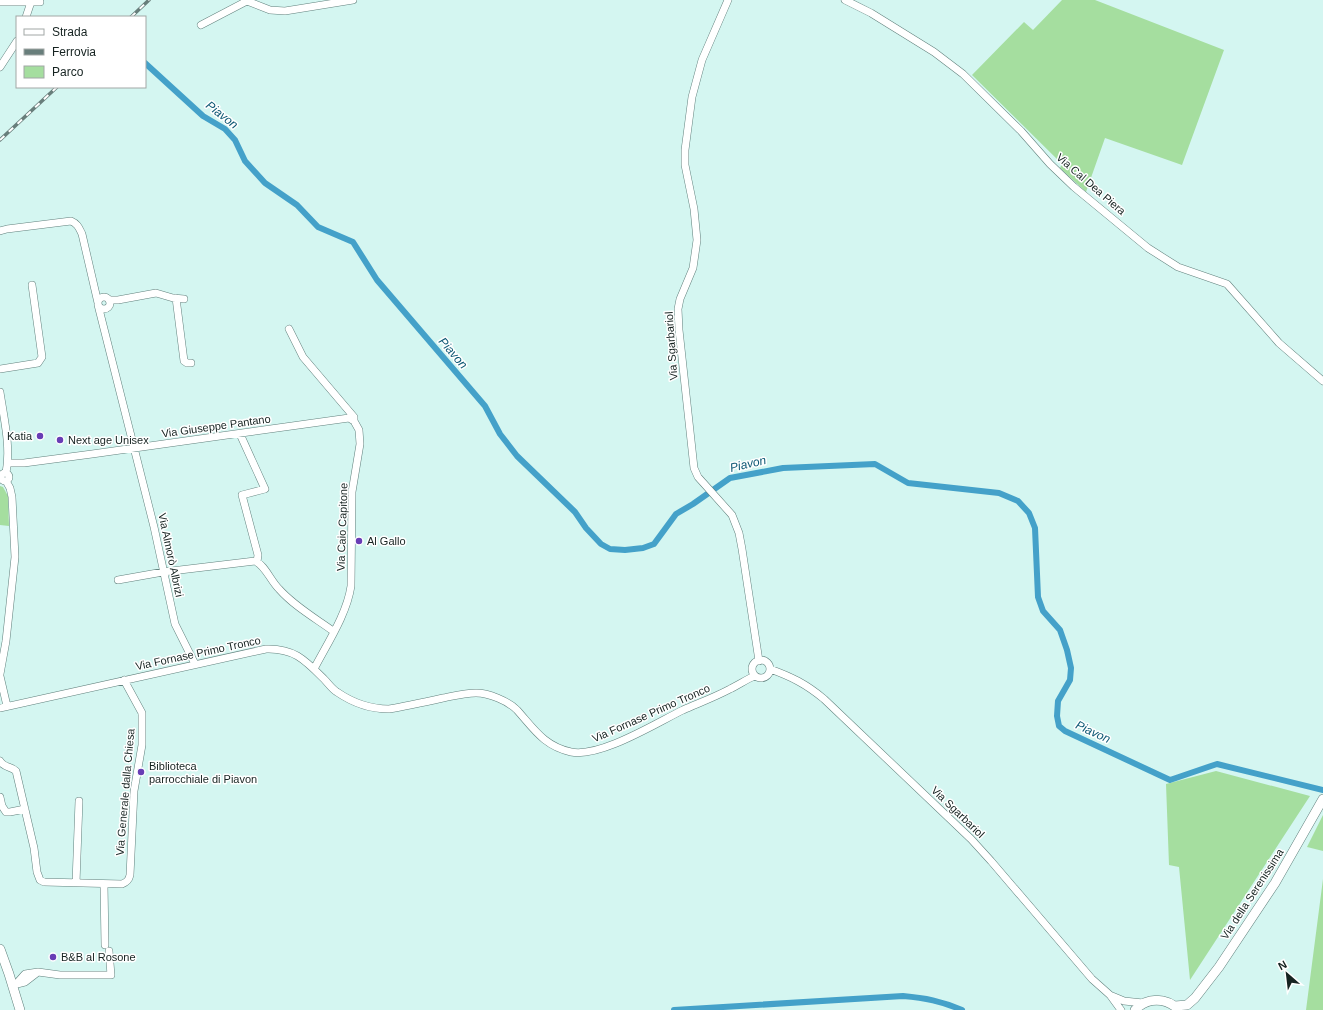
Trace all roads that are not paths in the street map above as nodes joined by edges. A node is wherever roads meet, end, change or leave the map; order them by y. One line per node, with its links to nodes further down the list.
1 (353, 0): 8 (street)
2 (728, 0): 31 (street, Via Sgarbariol)
3 (845, 0): 19 (street, Via Cal Dea Piera)
4 (0, 2): 5 (street)
5 (30, 2): 6 (street); 7 (street)
6 (40, 2)
7 (26, 16)
8 (201, 25)
9 (16, 43): 10 (street)
10 (0, 67)
11 (0, 231): 15 (street)
12 (32, 286): 18 (street)
13 (176, 298): 14 (street); 15 (street); 17 (street)
14 (184, 299)
15 (104, 303): 23 (street, Via Almorò Albrizi)
16 (289, 329): 21 (street, Via Caio Capitone)
17 (191, 363)
18 (0, 369)
19 (1323, 381)
20 (0, 392): 24 (street)
21 (354, 421): 22 (street, Via Giuseppe Pantano); 29 (street, Via Caio Capitone)
22 (240, 434): 23 (street, Via Giuseppe Pantano); 26 (street)
23 (134, 448): 24 (street, Via Giuseppe Pantano); 27 (street, Via Almorò Albrizi)
24 (8, 463): 25 (street)
25 (3, 478): 30 (street)
26 (257, 562): 27 (street); 29 (street)
27 (163, 572): 28 (street); 32 (street, Via Almorò Albrizi)
28 (118, 580)
29 (334, 631): 33 (street, Via Caio Capitone)
30 (3, 641): 35 (street)
31 (759, 660): 34 (street, Via Sgarbariol); 36 (street, Via Sgarbariol)
32 (195, 664): 33 (street, Via Fornase Primo Tronco); 37 (street, Via Fornase Primo Tronco)
33 (314, 669): 36 (street, Via Fornase Primo Tronco)
34 (770, 669): 36 (street); 48 (street, Via Sgarbariol)
35 (0, 675): 38 (street)
36 (754, 676)
37 (124, 680): 38 (street, Via Fornase Primo Tronco); 45 (street, Via Generale dalla Chiesa)
38 (3, 707)
39 (1, 764): 43 (street, Via Generale dalla Chiesa)
40 (0, 797): 43 (street)
41 (79, 801): 44 (street)
42 (1322, 801): 49 (main road, Via della Serenissima)
43 (25, 809): 44 (street, Via Generale dalla Chiesa)
44 (76, 883): 45 (street, Via Generale dalla Chiesa)
45 (104, 884): 47 (street)
46 (0, 949): 47 (main road)
47 (15, 984): 52 (main road)
48 (1110, 995): 50 (street, Via Sgarbariol); 53 (street, Via Sgarbariol)
49 (1195, 998): 51 (main road, Via della Serenissima); 55 (main road, Via della Serenissima)
50 (1143, 1003): 51 (main road); 54 (main road)
51 (1177, 1008)
52 (20, 1010)
53 (1121, 1010)
54 (1135, 1010)
55 (1191, 1010)

